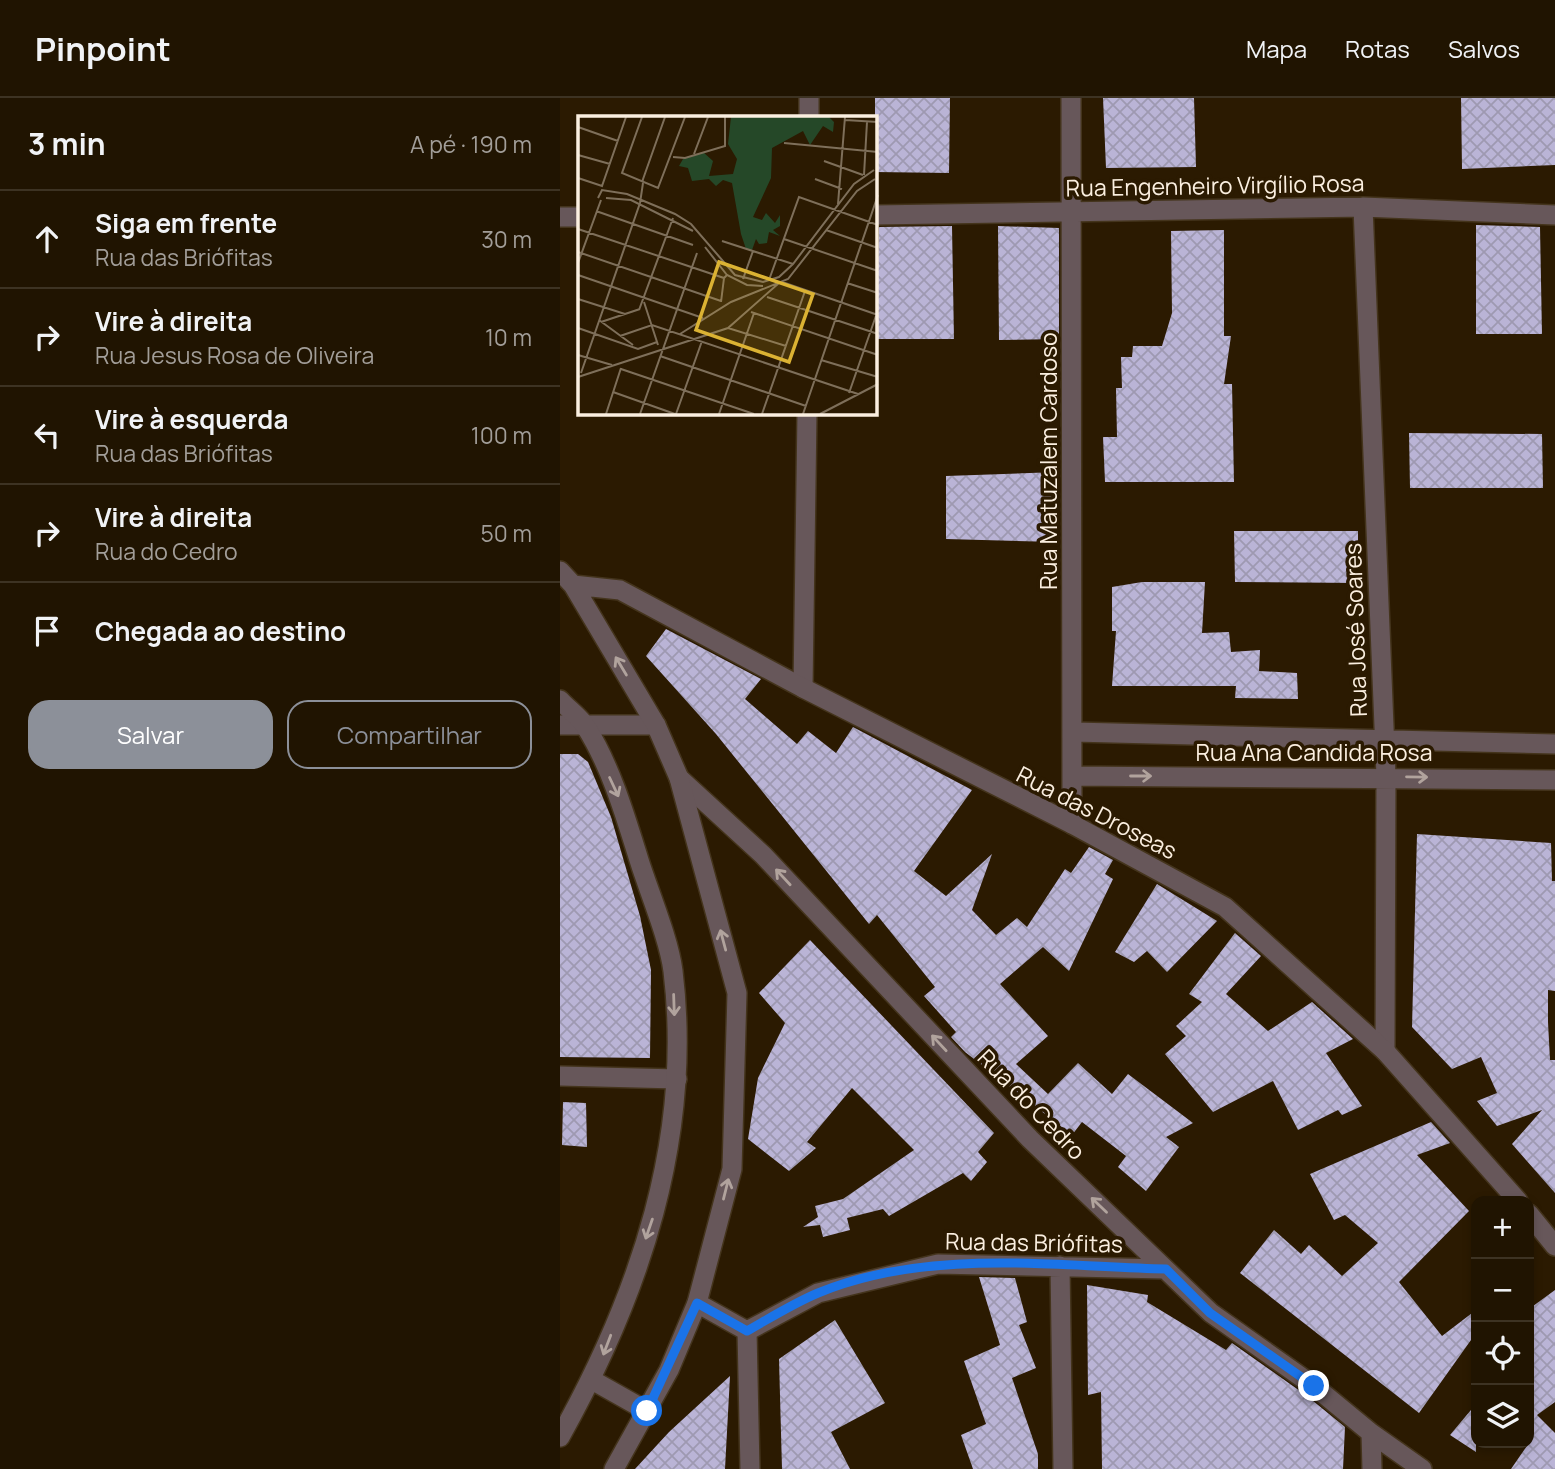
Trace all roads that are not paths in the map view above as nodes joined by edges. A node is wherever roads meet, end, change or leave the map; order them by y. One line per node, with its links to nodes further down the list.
1 (809, 98): 3 (street)
2 (1071, 98): 5 (street, Rua Matuzalem Cardoso)
3 (809, 116)
4 (1363, 207): 5 (street, Rua Engenheiro Virgílio Rosa); 7 (street, Rua Engenheiro Virgílio Rosa); 18 (street, Rua José Soares)
5 (1071, 211): 6 (street, Rua Engenheiro Virgílio Rosa); 17 (street, Rua Matuzalem Cardoso)
6 (877, 215)
7 (1555, 215)
8 (560, 217): 9 (street)
9 (578, 217)
10 (807, 415): 12 (street)
11 (566, 578): 12 (street, Rua das Droseas); 16 (street, Rua do Cedro, one-way to 11)
12 (803, 688): 24 (street, Rua das Droseas)
13 (560, 700): 15 (street)
14 (560, 725): 15 (street)
15 (585, 725): 16 (street); 27 (street, one-way to 27)
16 (656, 725): 22 (street, Rua do Cedro)
17 (1074, 732): 18 (street, Rua Ana Candida Rosa); 20 (street, Rua Matuzalem Cardoso)
18 (1384, 742): 19 (street, Rua Ana Candida Rosa); 21 (street, Rua José Soares)
19 (1555, 744)
20 (1072, 776): 21 (street, Rua Ana Candida Rosa, one-way to 21); 24 (street, Rua Matuzalem Cardoso)
21 (1385, 776): 23 (street, Rua Ana Candida Rosa, one-way to 23); 25 (street, Rua José Soares)
22 (679, 778): 32 (street, Rua do Cedro, one-way to 22); 33 (street, one-way to 22)
23 (1555, 780)
24 (1072, 824): 25 (street, Rua das Droseas)
25 (1385, 1051): 28 (street, Rua das Droseas)
26 (560, 1076): 27 (street)
27 (677, 1079): 35 (street, one-way to 35)
28 (1514, 1196)
29 (1534, 1219): 30 (street)
30 (1555, 1245)
31 (1060, 1266): 32 (street, Rua das Briófitas); 34 (street, Rua das Briófitas); 41 (street)
32 (1166, 1269): 37 (street, Rua do Cedro)
33 (697, 1303): 34 (street); 36 (street)
34 (747, 1331): 40 (street)
35 (592, 1380): 36 (street); 38 (street)
36 (647, 1411): 39 (street)
37 (1371, 1433): 42 (street); 43 (street, Rua do Cedro)
38 (560, 1437)
39 (614, 1469)
40 (750, 1469)
41 (1063, 1469)
42 (1372, 1469)
43 (1422, 1469)

